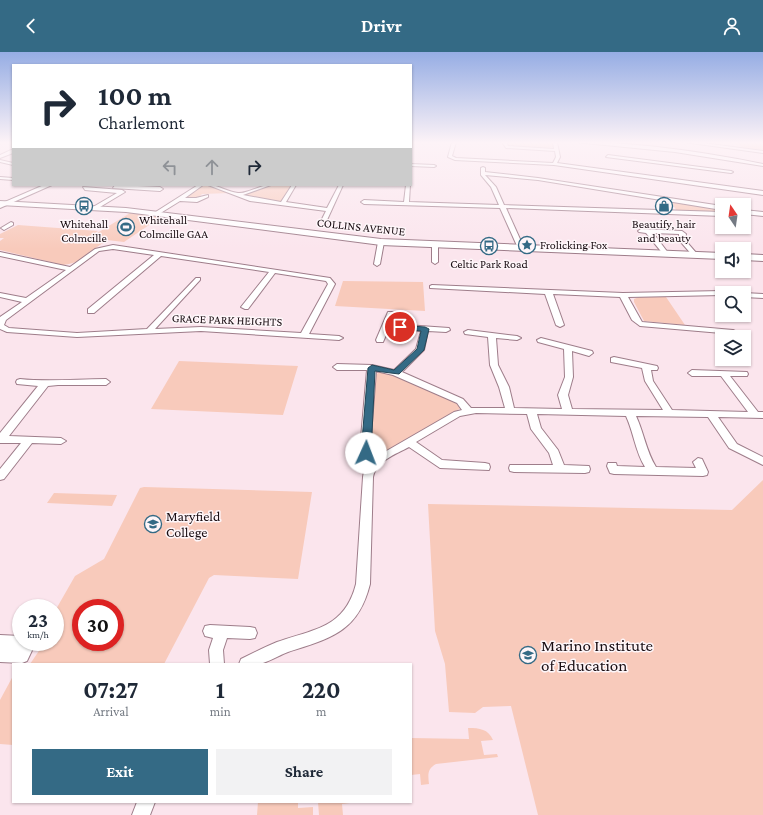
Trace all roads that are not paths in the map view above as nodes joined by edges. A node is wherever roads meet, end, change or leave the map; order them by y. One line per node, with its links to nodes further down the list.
1 (0, 178): 5 (street)
2 (485, 178): 27 (street)
3 (525, 178): 22 (street)
4 (659, 178): 18 (street)
5 (10, 179)
6 (47, 186): 24 (street)
7 (116, 186): 16 (street)
8 (152, 186): 16 (street)
9 (199, 186): 21 (street)
10 (213, 186): 19 (street)
11 (266, 186): 19 (street)
12 (293, 186): 25 (street)
13 (341, 186): 30 (street)
14 (408, 186): 26 (street)
15 (84, 188): 29 (street)
16 (147, 189): 17 (street)
17 (160, 189)
18 (763, 193)
19 (238, 195): 25 (street)
20 (206, 196): 21 (street)
21 (179, 199): 31 (street)
22 (669, 200): 28 (street); 32 (street)
23 (364, 202): 26 (street)
24 (2, 204): 29 (main road, COLLINS AVENUE)
25 (282, 204): 30 (street)
26 (406, 204): 27 (street)
27 (503, 207): 32 (street); 39 (street)
28 (715, 207)
29 (95, 208): 31 (main road, COLLINS AVENUE)
30 (330, 210): 36 (street)
31 (157, 213): 37 (main road, COLLINS AVENUE)
32 (677, 213): 34 (street)
33 (752, 213): 35 (street)
34 (715, 214)
35 (763, 214)
36 (325, 219)
37 (381, 242): 38 (main road, COLLINS AVENUE); 48 (street)
38 (435, 245): 39 (main road, COLLINS AVENUE); 47 (street)
39 (521, 248): 42 (main road, COLLINS AVENUE)
40 (0, 254): 49 (street)
41 (159, 254): 49 (street, GRACE PARK HEIGHTS); 50 (street, GRACE PARK HEIGHTS); 61 (street)
42 (666, 254): 43 (main road, COLLINS AVENUE); 43 (street)
43 (695, 255): 44 (main road, COLLINS AVENUE)
44 (715, 256)
45 (751, 257): 46 (main road)
46 (763, 258)
47 (435, 262)
48 (377, 264)
49 (72, 269): 59 (street, GRACE PARK HEIGHTS)
50 (273, 271): 60 (street, GRACE PARK HEIGHTS); 70 (street, GRACE PARK HEIGHTS)
51 (198, 279): 66 (street, GRACE PARK HEIGHTS)
52 (432, 287): 53 (street)
53 (548, 291): 56 (street); 63 (street)
54 (715, 293): 56 (street)
55 (0, 294): 59 (street)
56 (623, 295): 68 (street)
57 (751, 295): 58 (street)
58 (763, 296)
59 (28, 301): 66 (street, GRACE PARK HEIGHTS)
60 (245, 307)
61 (91, 311)
62 (391, 314): 64 (street)
63 (560, 325)
64 (387, 326): 65 (street); 74 (street)
65 (425, 329): 67 (street); 81 (street)
66 (150, 330): 70 (street, GRACE PARK HEIGHTS)
67 (446, 330)
68 (715, 330)
69 (468, 332): 71 (street)
70 (304, 335): 72 (street, GRACE PARK HEIGHTS)
71 (492, 335): 73 (street); 88 (street)
72 (339, 338)
73 (517, 338)
74 (380, 340)
75 (541, 340): 76 (street)
76 (568, 347): 77 (street); 91 (street)
77 (589, 352)
78 (614, 360): 93 (street)
79 (337, 367): 80 (street)
80 (372, 368): 81 (street); 101 (street)
81 (396, 373): 89 (street)
82 (692, 373): 83 (street)
83 (724, 374): 84 (street); 95 (street)
84 (744, 374)
85 (20, 382): 87 (street)
86 (106, 382): 87 (street)
87 (45, 384): 96 (street)
88 (510, 410): 89 (street); 90 (street)
89 (468, 411): 99 (street)
90 (531, 411): 91 (street); 106 (street)
91 (568, 411): 92 (street)
92 (630, 413): 93 (street); 108 (street)
93 (670, 414): 94 (street)
94 (711, 415): 95 (street); 100 (street)
95 (759, 415)
96 (0, 439): 97 (street)
97 (29, 440): 98 (street); 109 (street)
98 (61, 441)
99 (410, 443): 101 (street); 104 (street)
100 (763, 461)
101 (375, 462): 114 (street)
102 (698, 462): 108 (street)
103 (612, 466): 108 (street)
104 (485, 467)
105 (514, 468): 106 (street)
106 (560, 469): 107 (street)
107 (585, 469)
108 (653, 471)
109 (0, 476)
110 (250, 634): 113 (street)
111 (0, 642): 112 (street)
112 (0, 655)
113 (217, 663)
114 (248, 663)
115 (146, 803): 116 (street)
116 (141, 815)

